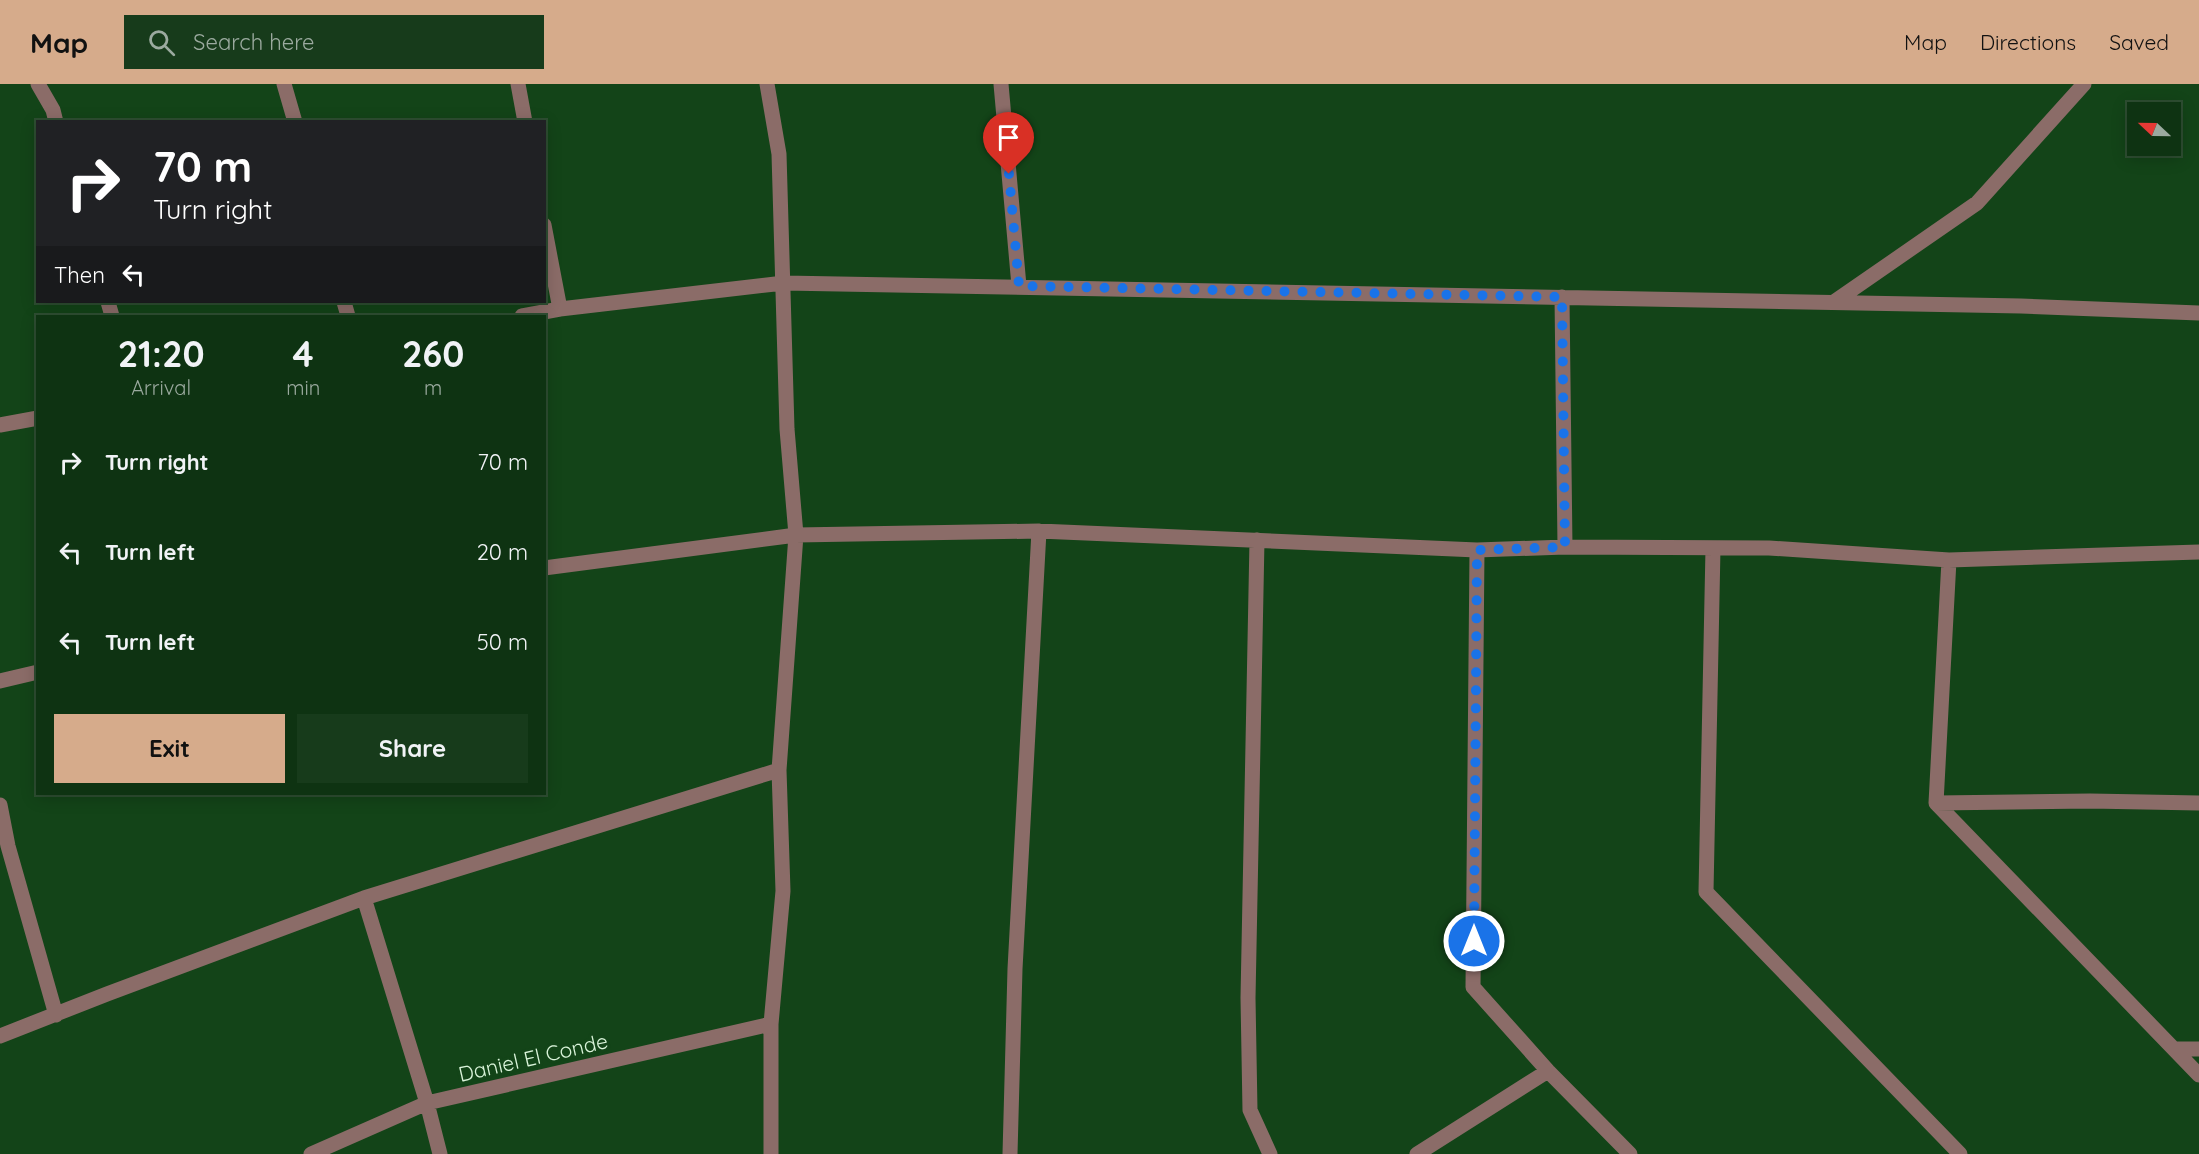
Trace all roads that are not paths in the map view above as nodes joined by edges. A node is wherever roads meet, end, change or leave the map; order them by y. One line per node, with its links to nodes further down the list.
1 (38, 84): 7 (street)
2 (284, 84): 8 (street)
3 (518, 84): 9 (street)
4 (767, 84): 11 (street)
5 (1001, 84): 12 (street)
6 (2084, 84): 14 (street)
7 (56, 120)
8 (294, 120)
9 (525, 120)
10 (546, 236): 15 (street)
11 (784, 283): 12 (street); 15 (street); 21 (street)
12 (1019, 286): 13 (street)
13 (1562, 297): 14 (street); 23 (street)
14 (1833, 302): 16 (street)
15 (560, 309): 17 (street)
16 (2199, 313)
17 (527, 315)
18 (36, 418): 19 (street)
19 (0, 425)
20 (1039, 531): 21 (street); 22 (street); 47 (street)
21 (796, 535): 28 (street); 31 (street)
22 (1257, 540): 25 (street); 48 (street)
23 (1565, 547): 24 (street); 25 (street)
24 (1713, 548): 27 (street); 51 (street)
25 (1477, 550): 41 (street)
26 (2199, 552): 27 (street)
27 (1949, 560): 32 (street)
28 (546, 568)
29 (36, 672): 30 (street)
30 (0, 681)
31 (779, 770): 35 (street); 37 (street)
32 (1936, 803): 33 (street); 39 (street)
33 (2199, 803)
34 (0, 805): 36 (street)
35 (364, 898): 36 (street); 43 (street)
36 (56, 1015): 38 (street)
37 (771, 1024): 43 (street, Daniel El Conde); 46 (street)
38 (0, 1036)
39 (2174, 1049): 40 (street); 42 (street)
40 (2199, 1049)
41 (1548, 1071): 49 (street); 50 (street)
42 (2199, 1075)
43 (427, 1103): 44 (street, Daniel El Conde); 45 (street)
44 (311, 1154)
45 (440, 1154)
46 (771, 1154)
47 (1010, 1154)
48 (1270, 1154)
49 (1417, 1154)
50 (1630, 1154)
51 (1960, 1154)

